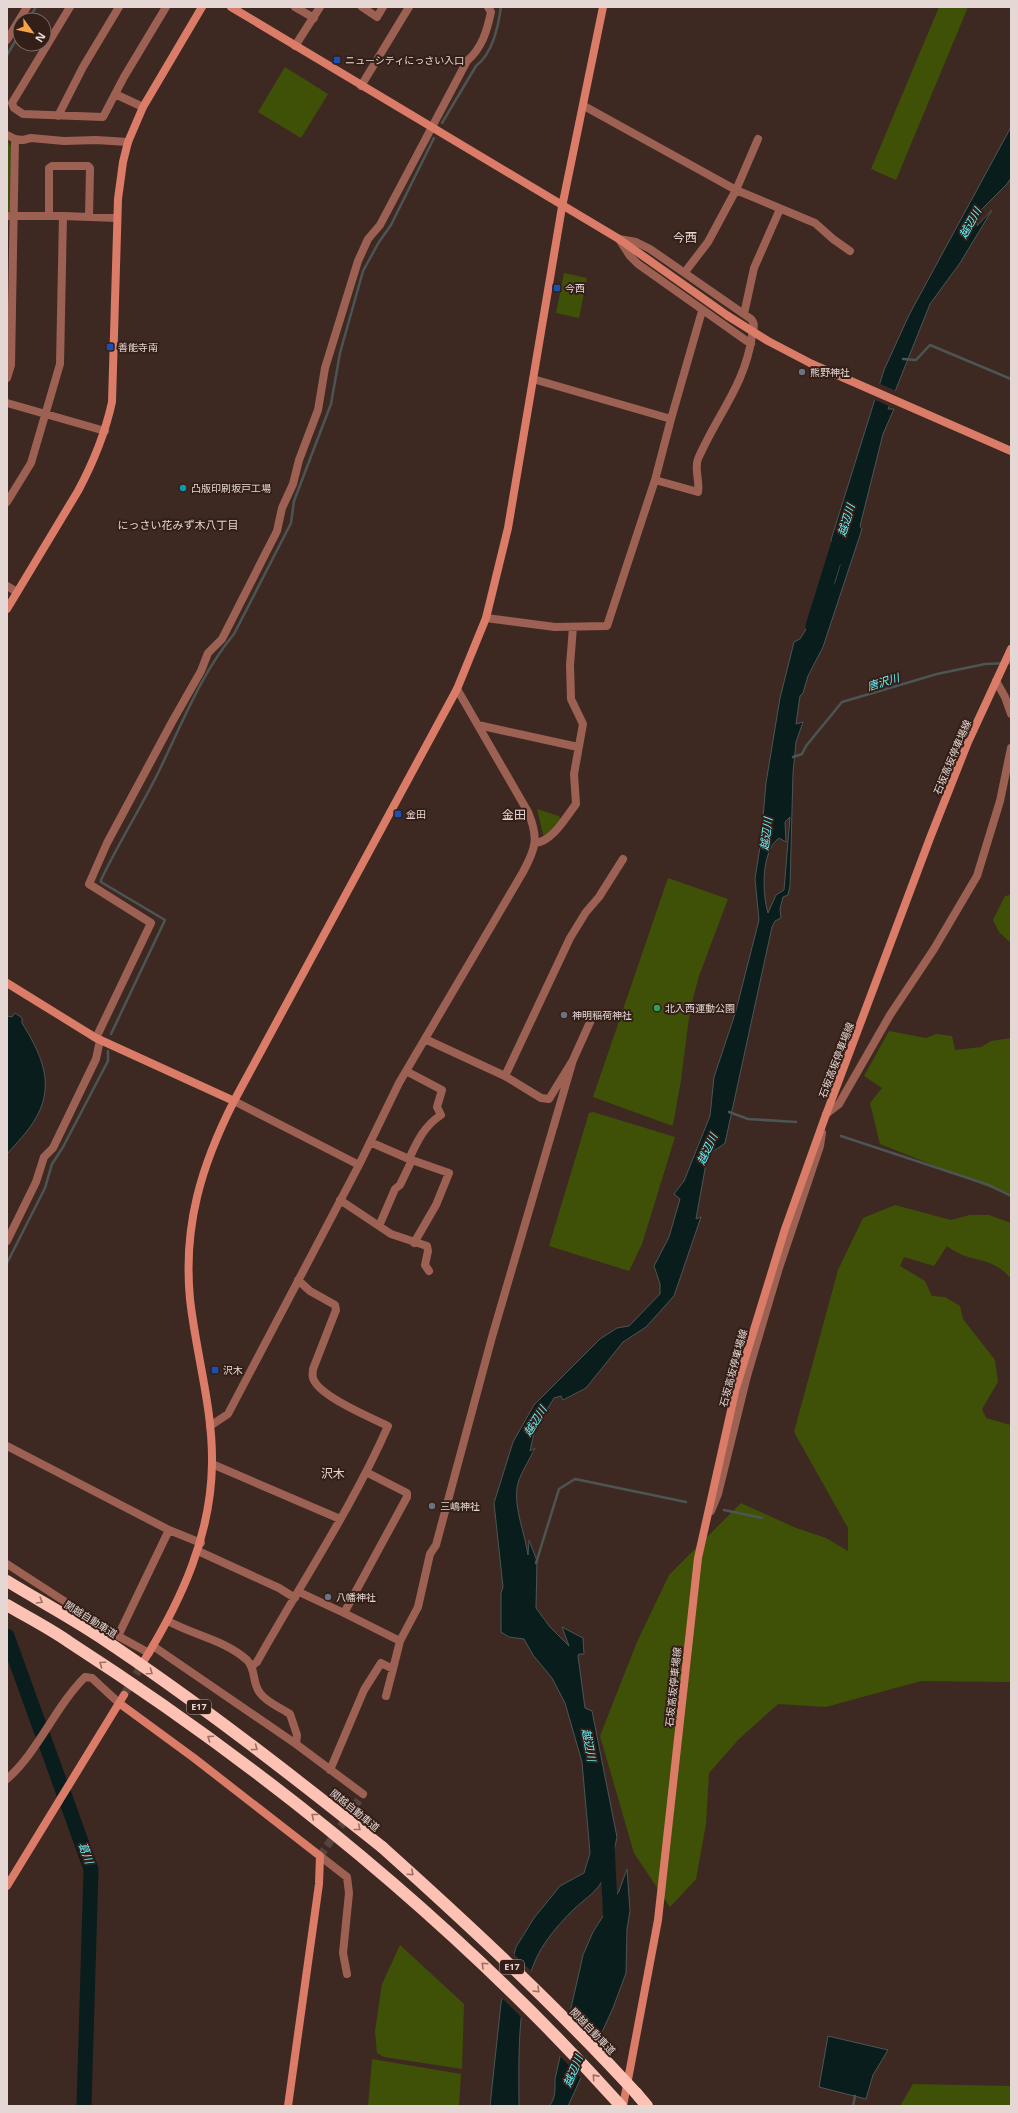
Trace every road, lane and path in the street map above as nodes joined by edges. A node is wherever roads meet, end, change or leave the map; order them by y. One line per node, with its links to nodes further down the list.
1 (27, 7): 15 (street)
2 (70, 7): 21 (street)
3 (119, 7): 21 (street)
4 (166, 7): 18 (street)
5 (202, 7): 20 (street)
6 (231, 7): 16 (street)
7 (295, 7): 14 (street)
8 (320, 7): 14 (street)
9 (362, 7): 10 (street)
10 (383, 7)
11 (409, 7): 17 (street)
12 (488, 7): 22 (street)
13 (603, 7): 19 (street)
14 (314, 18): 16 (street)
15 (7, 40)
16 (295, 46): 17 (street)
17 (361, 86): 22 (street)
18 (115, 94): 20 (street); 21 (street)
19 (584, 106): 27 (street); 28 (street)
20 (143, 107): 26 (street)
21 (58, 116)
22 (431, 127): 28 (street); 66 (street)
23 (7, 135): 25 (street)
24 (758, 138): 27 (street)
25 (15, 139): 26 (street); 30 (street)
26 (128, 142): 34 (street)
27 (736, 190): 29 (street); 37 (street)
28 (562, 207): 35 (street); 42 (street)
29 (780, 209): 36 (street); 39 (street)
30 (11, 216): 31 (street); 41 (street)
31 (49, 216): 32 (street); 33 (street)
32 (63, 216): 33 (street); 44 (street)
33 (89, 217): 34 (street)
34 (117, 218): 46 (street)
35 (619, 239): 37 (street); 38 (street); 47 (street, bridge)
36 (850, 251)
37 (685, 272): 39 (street)
38 (702, 311): 40 (street); 45 (street)
39 (744, 314): 40 (street)
40 (751, 344): 48 (street)
41 (7, 378)
42 (533, 379): 45 (street); 53 (street)
43 (7, 403): 44 (street)
44 (44, 414): 46 (street); 49 (street)
45 (671, 419): 48 (street)
46 (105, 431): 51 (street)
47 (1011, 451)
48 (655, 480): 54 (street)
49 (7, 502)
50 (7, 586): 51 (street)
51 (17, 592): 52 (street)
52 (7, 609)
53 (486, 618): 54 (street); 57 (street)
54 (573, 627): 60 (street)
55 (1010, 651): 56 (street, 石坂高坂停車場線)
56 (996, 681): 58 (street); 72 (street, 石坂高坂停車場線)
57 (457, 689): 59 (street); 71 (street)
58 (1011, 714)
59 (478, 725): 60 (street); 62 (street)
60 (578, 747): 62 (street)
61 (1011, 748): 72 (street)
62 (535, 843): 67 (street)
63 (622, 859): 70 (street)
64 (7, 983): 66 (street)
65 (599, 1014): 68 (street)
66 (98, 1039): 71 (street); 78 (street)
67 (425, 1039): 69 (street); 70 (street)
68 (573, 1060): 70 (street); 96 (street)
69 (406, 1071): 73 (street); 74 (street)
70 (505, 1076)
71 (234, 1102): 75 (street); 82 (street)
72 (825, 1117): 111 (street, 石坂高坂停車場線)
73 (370, 1142): 74 (street); 75 (street)
74 (411, 1160): 77 (street); 79 (street)
75 (359, 1165): 76 (street)
76 (340, 1200): 77 (street); 81 (street)
77 (379, 1226): 79 (street)
78 (7, 1242)
79 (414, 1243): 80 (street)
80 (429, 1271)
81 (298, 1280): 82 (street); 85 (street)
82 (210, 1426): 84 (street)
83 (7, 1446): 87 (street)
84 (212, 1464): 86 (street); 88 (street)
85 (366, 1472): 86 (street); 93 (street)
86 (340, 1519): 91 (street)
87 (169, 1530): 88 (street); 95 (street)
88 (199, 1547): 91 (street); 94 (street)
89 (7, 1564): 95 (street)
90 (7, 1581): 112 (highway, 関越自動車道 / E17, one-way to 112, bridge)
91 (297, 1595): 93 (street); 98 (street)
92 (10, 1606): 111 (highway, E17, one-way to 92)
93 (344, 1613): 96 (street)
94 (168, 1621): 97 (street); 98 (street)
95 (118, 1636): 97 (street)
96 (400, 1641): 99 (street)
97 (149, 1653): 103 (street)
98 (252, 1666): 103 (street)
99 (393, 1669): 101 (street); 104 (street)
100 (124, 1695): 102 (street)
101 (386, 1696)
102 (119, 1703): 105 (street); 107 (street); 108 (street)
103 (296, 1744): 104 (street)
104 (330, 1770): 106 (street)
105 (7, 1779)
106 (363, 1794)
107 (320, 1856): 109 (street); 110 (street)
108 (7, 1886)
109 (347, 1974)
110 (288, 2106)
111 (622, 2106)
112 (647, 2106)

